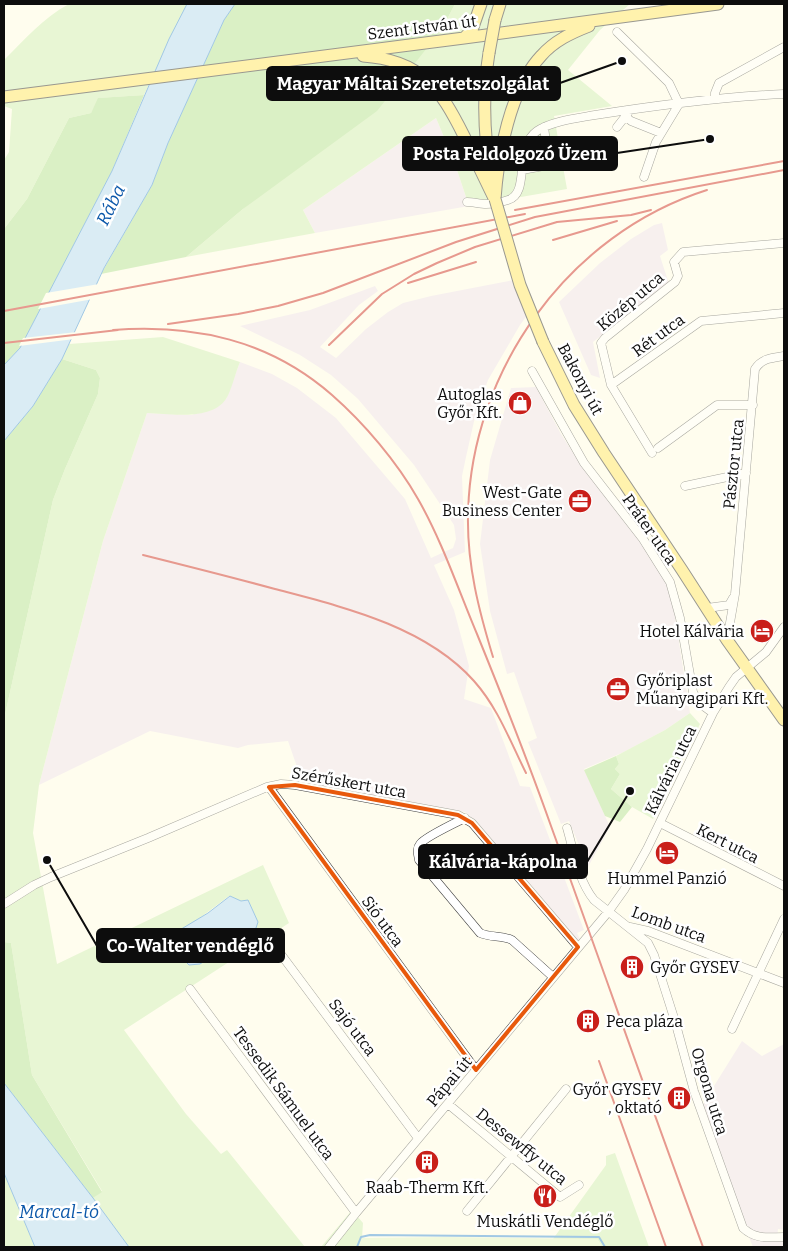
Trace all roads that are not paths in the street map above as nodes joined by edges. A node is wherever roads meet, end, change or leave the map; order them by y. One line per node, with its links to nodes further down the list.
1 (481, 4): 9 (main road)
2 (500, 4): 23 (main road, Bakonyi út, bridge)
3 (633, 4): 7 (main road)
4 (667, 4): 6 (main road)
5 (718, 4): 6 (main road, Szent István út)
6 (684, 9): 7 (main road, Szent István út)
7 (614, 18): 9 (main road, Szent István út); 23 (main road)
8 (617, 32): 15 (street)
9 (464, 38): 11 (main road, Szent István út)
10 (784, 47): 14 (street)
11 (339, 54): 13 (main road, Szent István út); 23 (main road)
12 (784, 94): 14 (street)
13 (4, 97)
14 (715, 99): 15 (street)
15 (680, 104): 16 (street); 20 (street)
16 (631, 110): 17 (street); 18 (street)
17 (626, 117): 19 (street); 20 (street)
18 (544, 127): 21 (street); 21 (street)
19 (618, 127)
20 (661, 133): 22 (street)
21 (522, 170): 24 (street)
22 (644, 177)
23 (495, 199): 34 (main road, Bakonyi út, bridge)
24 (467, 202)
25 (784, 243): 29 (street, Közép utca)
26 (784, 313): 29 (street, Rét utca)
27 (784, 356): 30 (street, Pásztor utca)
28 (532, 371): 38 (street, Práter utca)
29 (612, 385): 30 (street)
30 (753, 406): 31 (street, Pásztor utca)
31 (746, 473): 32 (street); 33 (street, Pásztor utca)
32 (685, 486)
33 (734, 594): 34 (street); 36 (street, Pásztor utca)
34 (707, 608): 36 (main road, Bakonyi út)
35 (784, 627): 37 (street, Kálvária utca)
36 (727, 640): 37 (main road, Bakonyi út)
37 (747, 668): 38 (street, Kálvária utca); 39 (main road, Bakonyi út)
38 (713, 714): 42 (street, Kálvária utca)
39 (784, 720)
40 (270, 787): 41 (street, Szérűskert utca); 45 (street, Szérűskert utca); 57 (street, Sió utca)
41 (465, 818): 51 (street); 53 (street)
42 (660, 823): 44 (street, Kert utca); 46 (street, Kálvária utca)
43 (567, 828): 46 (street, Lomb utca)
44 (784, 886)
45 (4, 904)
46 (609, 911): 48 (street, Lomb utca); 50 (street, Kálvária utca)
47 (784, 919): 52 (street)
48 (628, 927): 52 (street, Lomb utca); 65 (street, Orgona utca)
49 (266, 933): 60 (street, Sajó utca)
50 (590, 934): 51 (street, Pápai út)
51 (578, 947): 53 (street, Pápai út)
52 (759, 973): 54 (street, Lomb utca); 56 (street)
53 (553, 977): 57 (street, Pápai út)
54 (784, 983)
55 (190, 989): 64 (street, Tessedik Sámuel utca)
56 (732, 1029)
57 (476, 1070): 59 (street, Pápai út)
58 (566, 1088): 61 (street)
59 (448, 1104): 60 (street, Pápai út); 61 (street, Dessewffy utca)
60 (418, 1138): 64 (street, Pápai út)
61 (512, 1157): 62 (street, Dessewffy utca); 63 (street)
62 (580, 1185)
63 (468, 1211)
64 (356, 1213): 66 (street, Pápai út)
65 (784, 1238)
66 (329, 1247)

